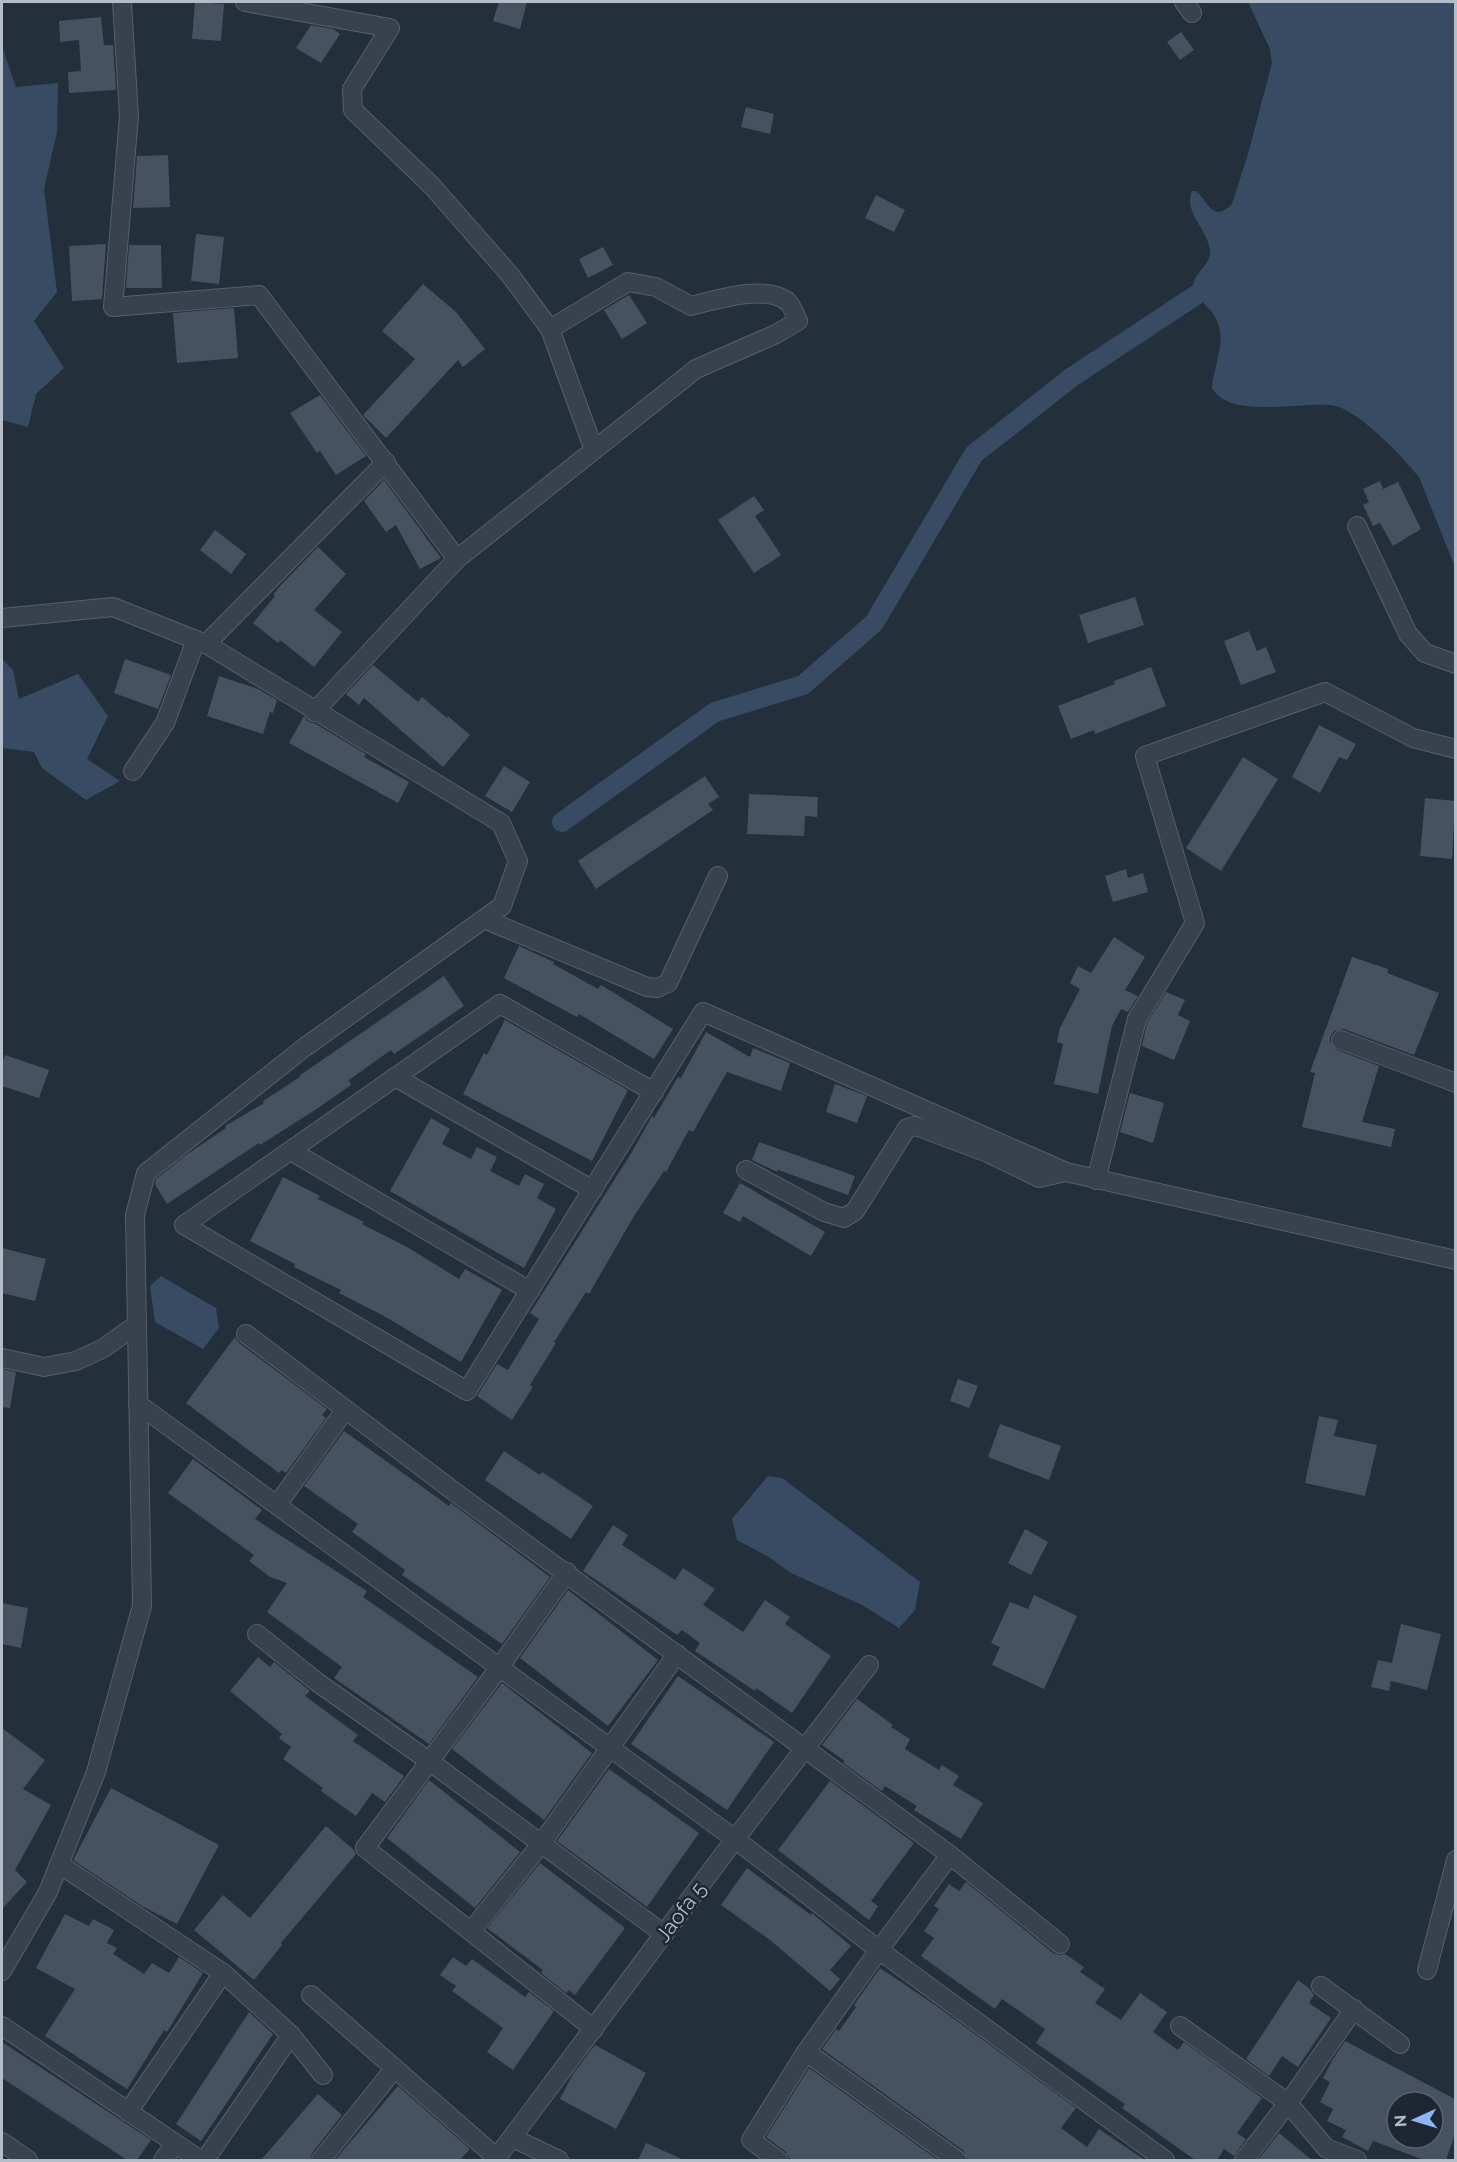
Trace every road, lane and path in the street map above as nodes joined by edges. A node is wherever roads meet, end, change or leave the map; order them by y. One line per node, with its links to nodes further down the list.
1 (122, 2): 5 (street)
2 (245, 2): 3 (street)
3 (550, 329): 4 (street); 4 (street)
4 (594, 450): 7 (street)
5 (386, 462): 7 (street); 9 (street)
6 (1357, 526): 10 (street)
7 (457, 559): 11 (street)
8 (2, 618): 9 (street)
9 (201, 642): 11 (street); 13 (street)
10 (1455, 664)
11 (314, 712): 15 (street)
12 (1455, 749): 23 (street)
13 (133, 771)
14 (718, 876): 15 (street)
15 (484, 918): 27 (street)
16 (1341, 1040): 18 (street)
17 (395, 1077): 19 (street); 20 (street); 24 (street)
18 (1455, 1083)
19 (654, 1092): 22 (street); 24 (street)
20 (291, 1151): 26 (street); 26 (street)
21 (746, 1170): 22 (street)
22 (1066, 1172): 23 (street)
23 (1096, 1180): 25 (street)
24 (593, 1190): 26 (street)
25 (1455, 1260)
26 (530, 1291)
27 (137, 1324): 29 (street); 30 (street)
28 (246, 1334): 31 (street)
29 (2, 1358)
30 (138, 1404): 32 (street); 45 (street)
31 (345, 1410): 32 (street); 33 (street)
32 (277, 1505): 37 (street)
33 (567, 1572): 35 (street); 37 (street)
34 (257, 1634): 40 (street)
35 (677, 1654): 38 (street); 39 (street)
36 (869, 1665): 39 (street, Jaofa 5)
37 (499, 1668): 38 (street); 40 (street)
38 (610, 1748): 41 (street); 42 (street)
39 (805, 1749): 41 (street, Jaofa 5); 43 (street)
40 (429, 1761): 42 (street); 46 (street)
41 (735, 1839): 47 (street, Jaofa 5); 49 (street)
42 (541, 1844): 46 (street); 47 (street)
43 (950, 1855): 48 (street); 49 (street)
44 (1455, 1860): 50 (street)
45 (60, 1864): 51 (street); 52 (street)
46 (471, 1930): 58 (street)
47 (664, 1935): 58 (street, Jaofa 5)
48 (1060, 1944)
49 (879, 1950): 61 (street); 78 (street)
50 (1427, 1970)
51 (2, 1971)
52 (223, 1973): 59 (street); 65 (street)
53 (1321, 1986): 55 (street)
54 (311, 1995): 62 (street)
55 (1354, 2009): 60 (street); 64 (street)
56 (2, 2026): 65 (street)
57 (1180, 2026): 64 (street)
58 (594, 2029): 66 (street, Jaofa 5)
59 (291, 2035): 63 (street); 73 (street)
60 (1400, 2044)
61 (806, 2052): 76 (street); 77 (street)
62 (394, 2069): 69 (street); 74 (street)
63 (323, 2075)
64 (1288, 2103): 79 (street); 80 (street)
65 (128, 2112): 68 (street)
66 (513, 2138): 69 (street, Jaofa 5); 75 (street)
67 (2, 2142): 70 (street)
68 (175, 2144): 71 (street); 72 (street)
69 (496, 2159)
70 (28, 2160)
71 (163, 2160)
72 (200, 2160)
73 (205, 2160)
74 (321, 2160)
75 (559, 2160)
76 (778, 2160)
77 (957, 2160)
78 (1165, 2160)
79 (1244, 2160)
80 (1357, 2160)

